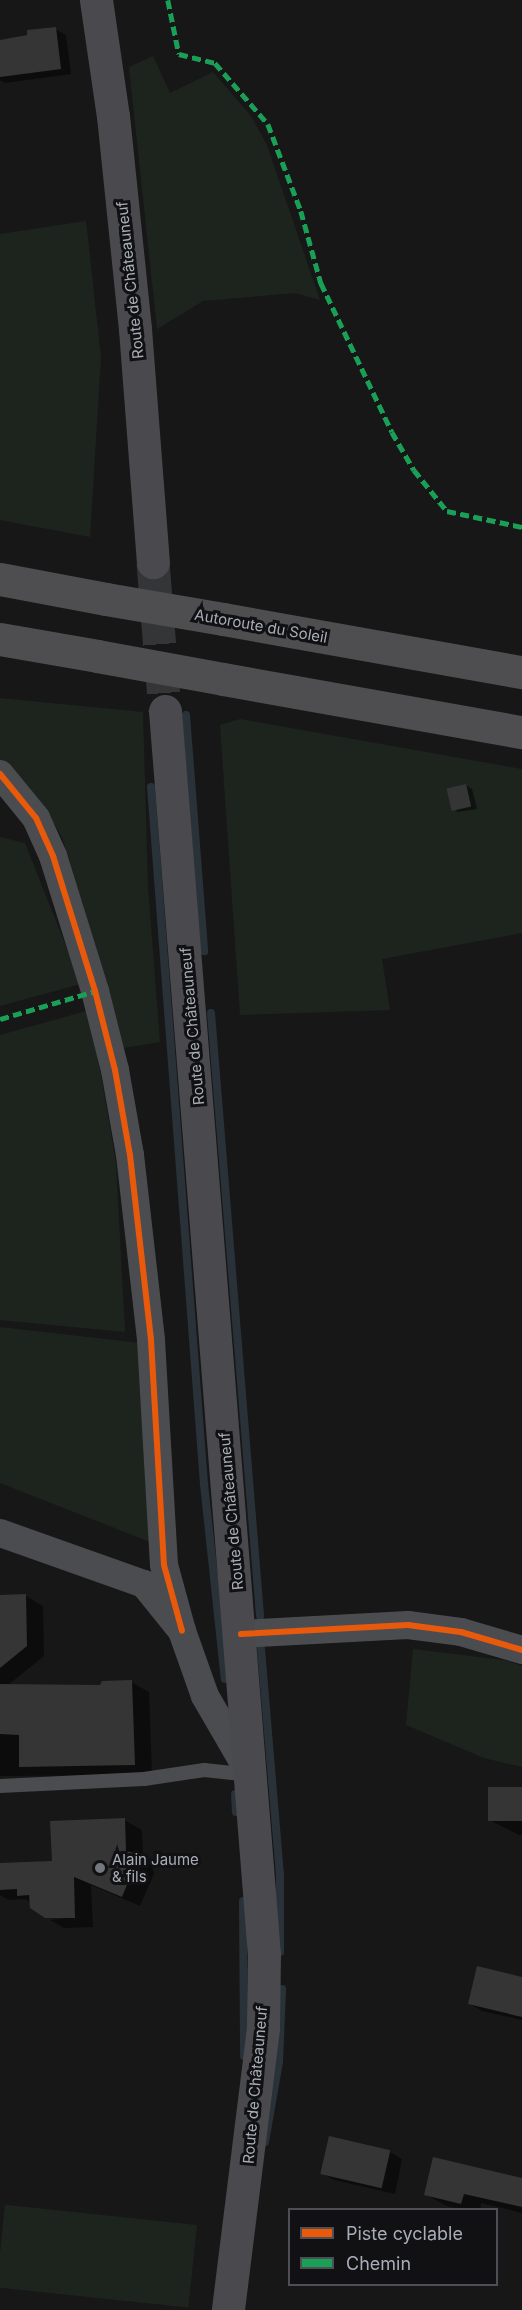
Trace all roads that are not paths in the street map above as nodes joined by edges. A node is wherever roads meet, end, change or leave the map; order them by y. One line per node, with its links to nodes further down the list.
1 (96, 0): 2 (main road, Route de Châteauneuf)
2 (153, 562)
3 (0, 579): 5 (highway, Autoroute du Soleil, bridge)
4 (0, 639): 7 (highway, bridge)
5 (522, 672)
6 (165, 711): 13 (main road, Route de Châteauneuf)
7 (522, 732)
8 (0, 774): 12 (street)
9 (0, 1533): 10 (street)
10 (33, 1548): 11 (lane); 12 (street)
11 (0, 1550)
12 (182, 1631): 15 (street)
13 (241, 1634): 14 (street); 15 (main road, Route de Châteauneuf)
14 (522, 1650)
15 (250, 1775): 16 (lane); 17 (main road, Route de Châteauneuf)
16 (0, 1785)
17 (228, 2310)

